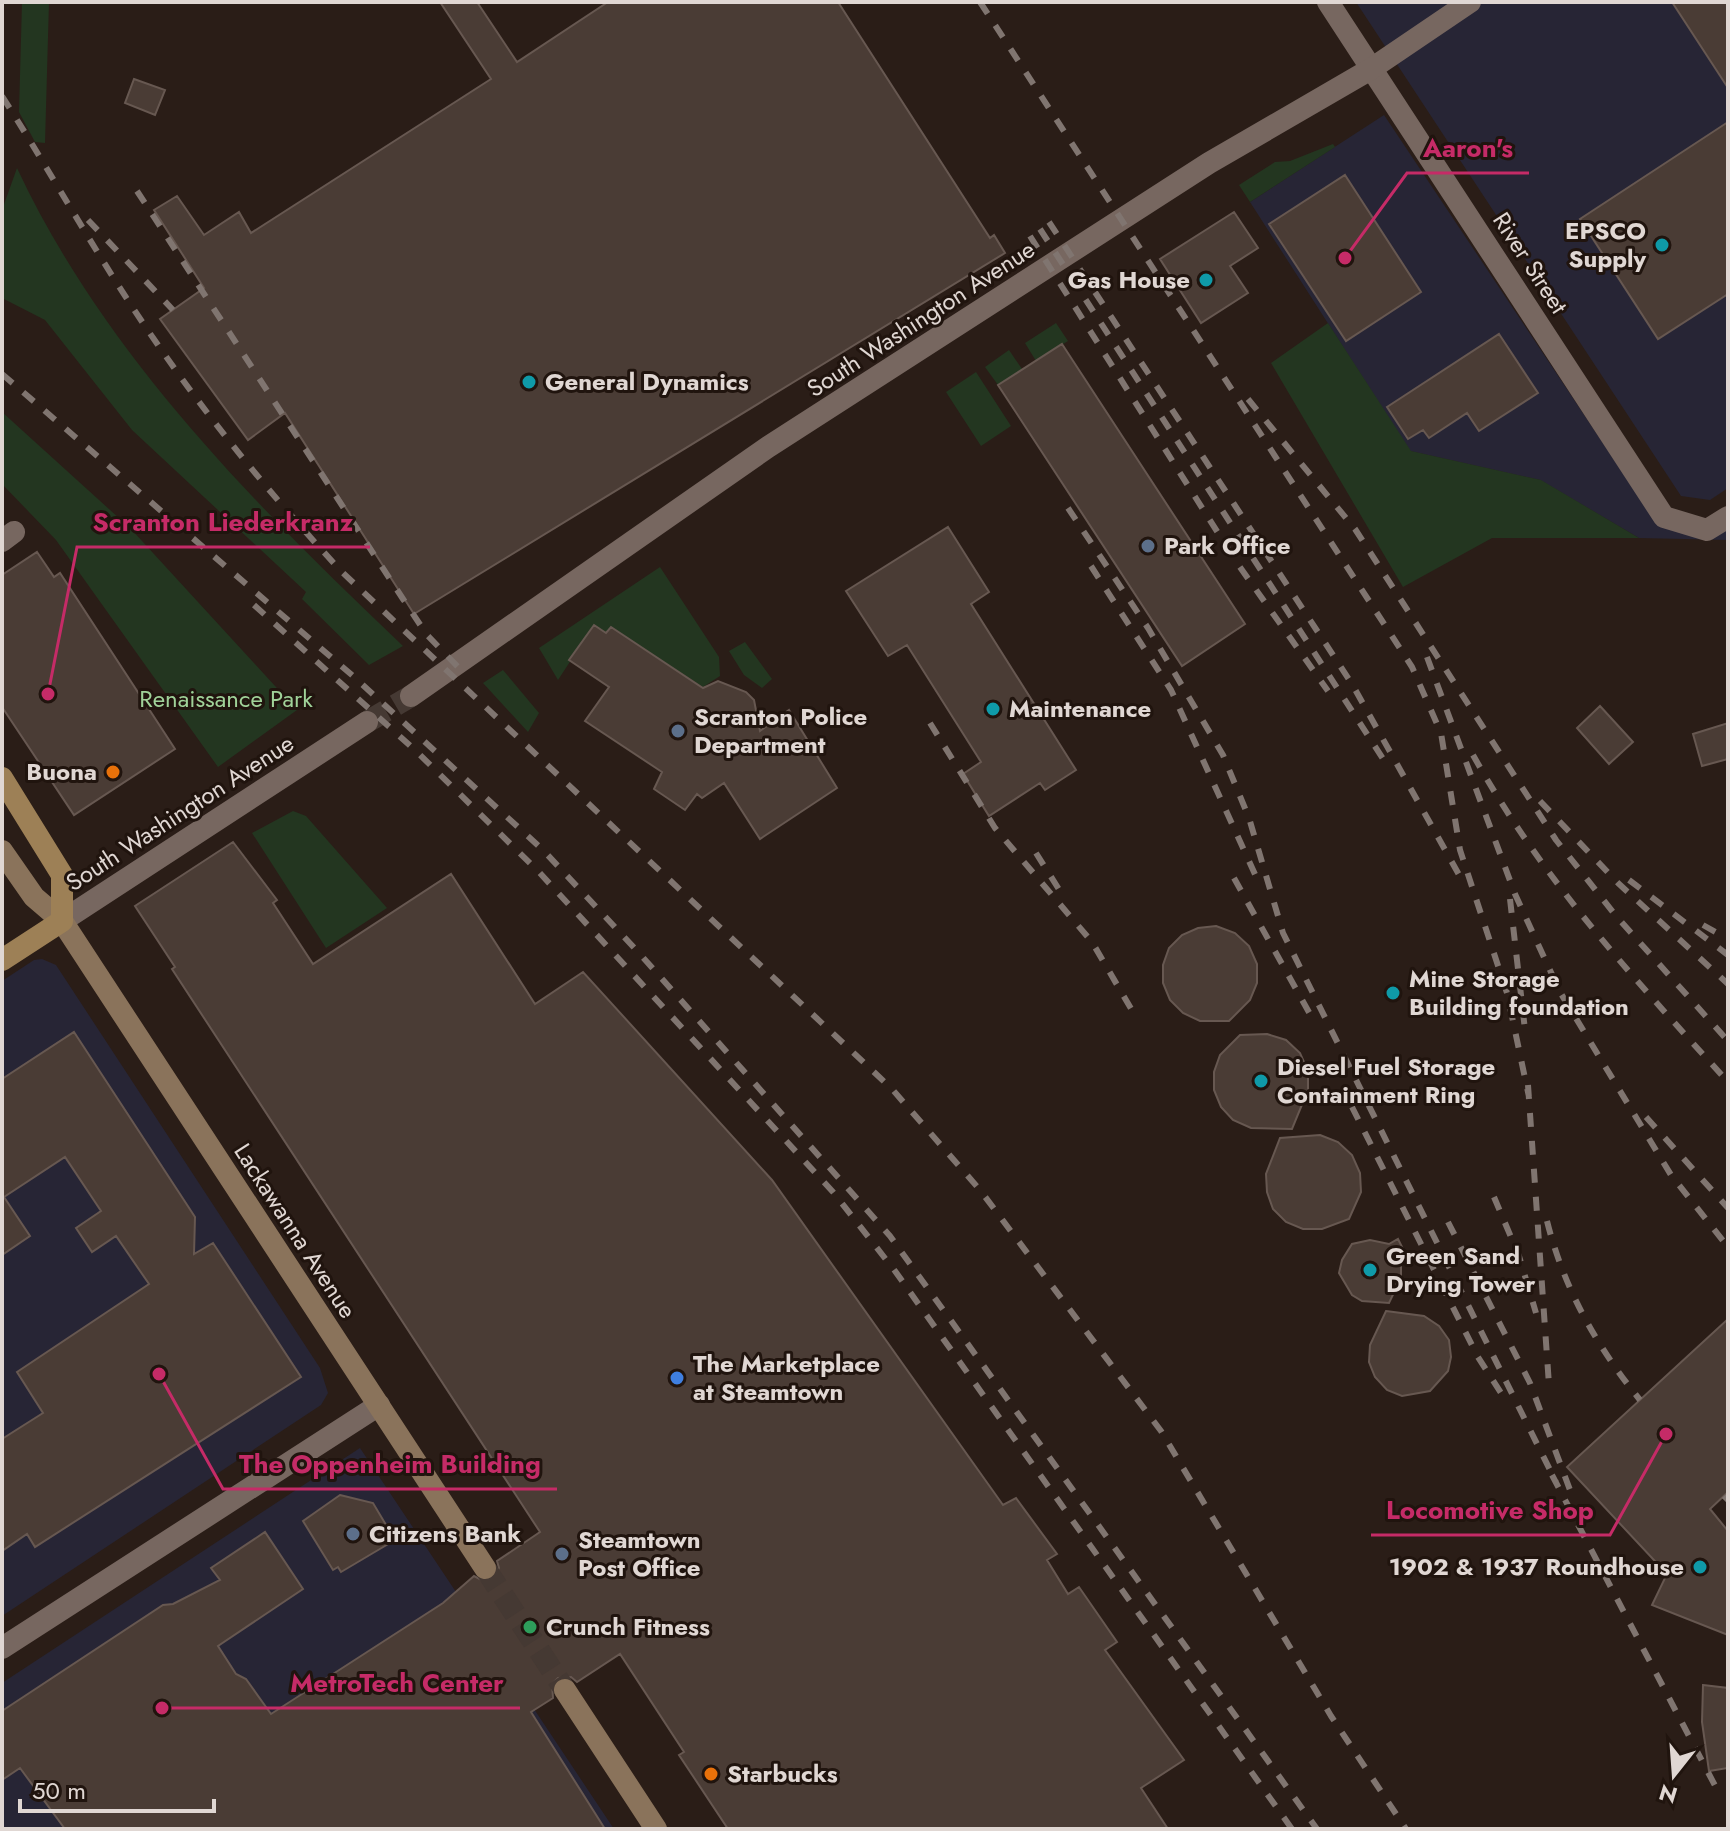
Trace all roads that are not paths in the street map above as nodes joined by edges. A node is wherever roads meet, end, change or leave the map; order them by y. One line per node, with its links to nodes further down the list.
1 (1328, 2): 3 (street, River Street)
2 (1470, 2): 3 (street, South Washington Avenue)
3 (1371, 69): 4 (street, River Street); 5 (street, South Washington Avenue)
4 (1728, 517)
5 (411, 696)
6 (367, 722): 9 (street, South Washington Avenue)
7 (2, 778): 9 (main road)
8 (2, 851): 9 (main road, Lackawanna Avenue)
9 (62, 921): 10 (main road); 11 (main road, Lackawanna Avenue)
10 (2, 960)
11 (379, 1405): 12 (main road, Lackawanna Avenue); 13 (street)
12 (485, 1568)
13 (2, 1648)
14 (565, 1690): 15 (main road)
15 (656, 1829)

